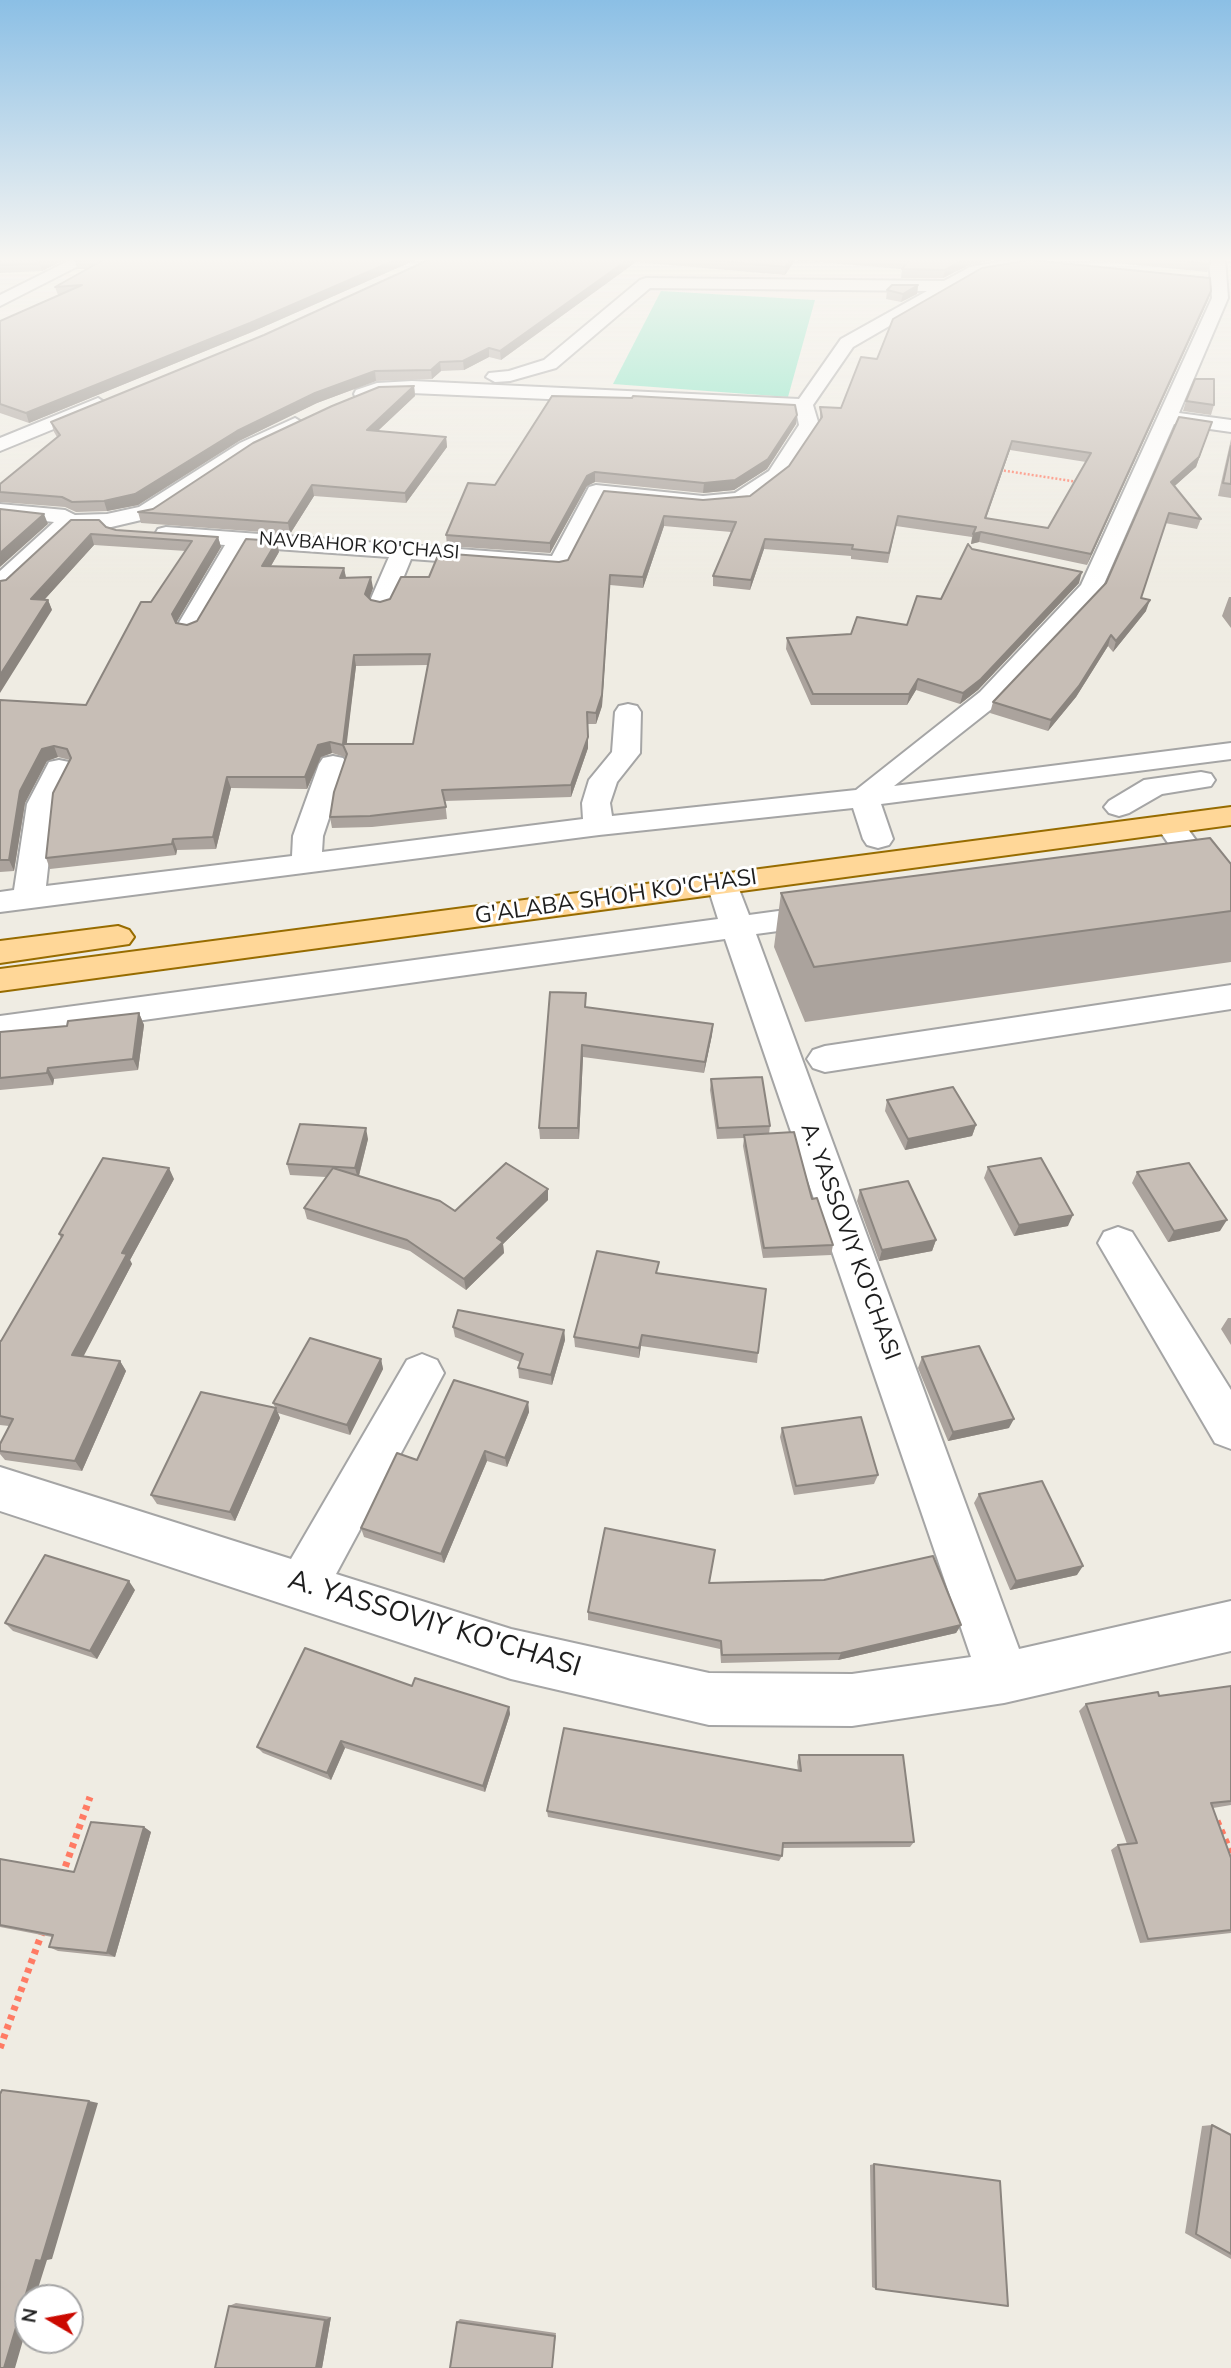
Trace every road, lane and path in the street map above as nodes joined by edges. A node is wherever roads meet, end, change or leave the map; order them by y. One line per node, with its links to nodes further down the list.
1 (535, 369): 4 (street)
2 (829, 369): 7 (street)
3 (1189, 369): 9 (street)
4 (387, 388): 6 (street); 7 (street)
5 (111, 399): 11 (street)
6 (346, 401)
7 (804, 405): 18 (street, NAVBAHOR KO'CHASI)
8 (314, 415): 15 (street, NAVBAHOR KO'CHASI)
9 (1168, 417): 10 (street); 13 (street)
10 (1231, 426)
11 (0, 445)
12 (994, 469): 13 (path)
13 (1135, 491): 20 (street)
14 (0, 510): 16 (street, NAVBAHOR KO'CHASI)
15 (107, 521): 16 (street, NAVBAHOR KO'CHASI); 17 (street, NAVBAHOR KO'CHASI)
16 (67, 522): 21 (street)
17 (240, 539): 18 (street, NAVBAHOR KO'CHASI); 23 (street)
18 (403, 550): 22 (street)
19 (1072, 571): 20 (street)
20 (1097, 577): 30 (street)
21 (0, 584)
22 (381, 603)
23 (189, 626)
24 (628, 712): 34 (street)
25 (1231, 751): 30 (street)
26 (333, 764): 37 (street)
27 (59, 768): 40 (street)
28 (1231, 776): 31 (street)
29 (1231, 793): 31 (main road, G'ALABA SHOH KO'CHASI)
30 (864, 797): 34 (street); 35 (street)
31 (1119, 807): 35 (main road, G'ALABA SHOH KO'CHASI)
32 (1231, 816): 33 (main road, G'ALABA SHOH KO'CHASI)
33 (1170, 824): 38 (street); 39 (main road, G'ALABA SHOH KO'CHASI)
34 (599, 826): 37 (street)
35 (878, 839): 44 (main road, G'ALABA SHOH KO'CHASI)
36 (1231, 862): 38 (street)
37 (307, 863): 40 (street)
38 (1185, 868): 42 (street)
39 (722, 884): 43 (street, A. YASSOVIY KO'CHASI); 45 (main road, G'ALABA SHOH KO'CHASI)
40 (14, 900)
41 (859, 910): 43 (street)
42 (1231, 912)
43 (737, 926): 47 (street); 55 (street, A. YASSOVIY KO'CHASI)
44 (0, 952)
45 (0, 979)
46 (1231, 997): 48 (street)
47 (0, 1028)
48 (825, 1059)
49 (1118, 1242): 51 (street)
50 (422, 1373): 53 (street)
51 (1231, 1429)
52 (0, 1489): 53 (street, A. YASSOVIY KO'CHASI)
53 (303, 1586): 55 (street, A. YASSOVIY KO'CHASI)
54 (1231, 1626): 55 (street, A. YASSOVIY KO'CHASI)
55 (1004, 1678)
56 (90, 1797): 59 (path)
57 (1212, 1808): 58 (path)
58 (1231, 1853)
59 (58, 1887)
60 (44, 1925): 61 (path)
61 (0, 2048)

